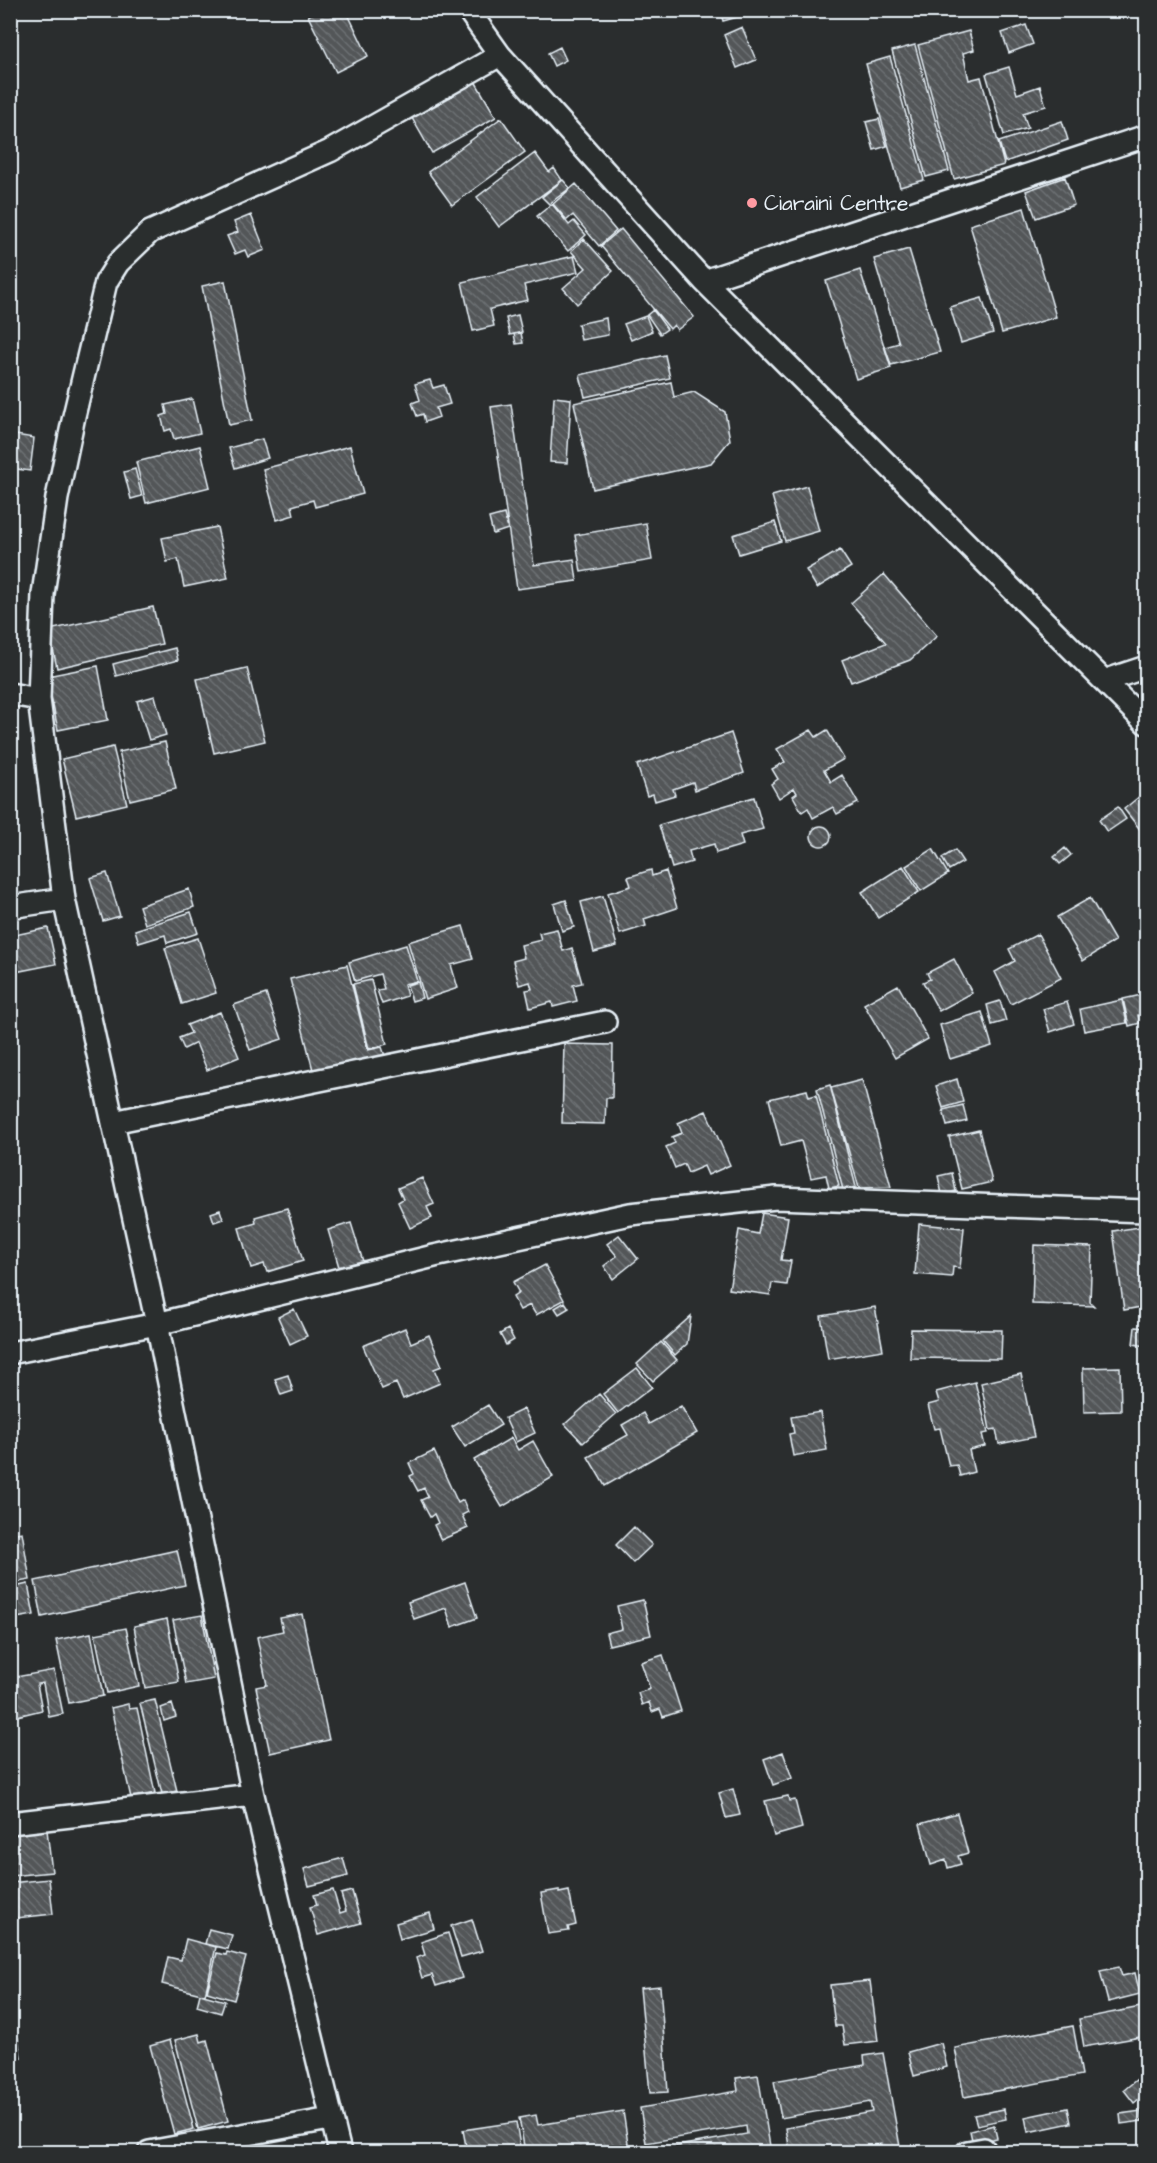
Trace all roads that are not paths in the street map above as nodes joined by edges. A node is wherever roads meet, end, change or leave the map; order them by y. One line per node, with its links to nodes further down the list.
1 (468, 10): 2 (street)
2 (500, 55): 4 (street); 8 (street)
3 (1146, 136): 4 (street)
4 (704, 281): 6 (street)
5 (1146, 667): 6 (street)
6 (1104, 681): 9 (street)
7 (10, 694): 8 (street)
8 (39, 699): 10 (street)
9 (1146, 723)
10 (64, 899): 11 (street); 13 (street)
11 (10, 907)
12 (605, 1022): 13 (street)
13 (113, 1122): 15 (street)
14 (1146, 1211): 15 (street)
15 (157, 1324): 16 (street); 17 (street)
16 (10, 1353)
17 (253, 1795): 18 (street); 19 (street)
18 (10, 1823)
19 (330, 2119): 20 (street); 21 (street)
20 (151, 2152)
21 (340, 2152)

